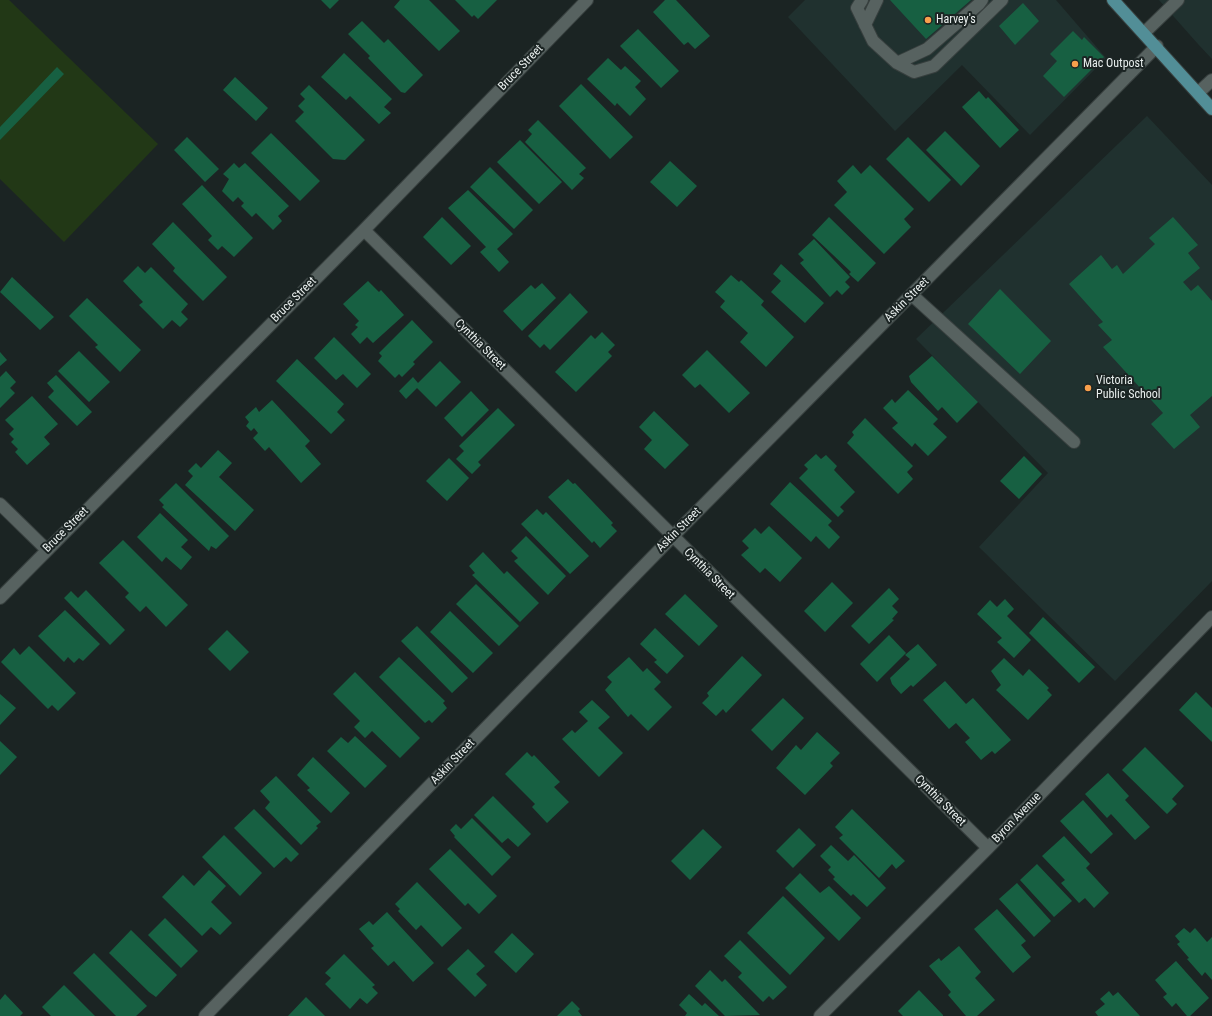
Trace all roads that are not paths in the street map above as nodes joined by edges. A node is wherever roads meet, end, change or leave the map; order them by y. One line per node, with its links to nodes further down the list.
1 (587, 0): 15 (street, Bruce Street)
2 (862, 0): 8 (street)
3 (877, 0): 8 (street)
4 (982, 0): 11 (street)
5 (1002, 0): 11 (street)
6 (1113, 0): 9 (main road)
7 (1178, 0): 9 (street)
8 (865, 25): 11 (street)
9 (1144, 33): 10 (main road)
10 (1157, 46): 13 (main road); 16 (street, Askin Street)
11 (897, 63)
12 (1212, 80): 13 (street)
13 (1198, 93): 14 (main road)
14 (1212, 109)
15 (364, 230): 19 (street, Cynthia Street); 20 (street, Bruce Street)
16 (912, 295): 17 (street); 19 (street, Askin Street)
17 (1074, 442)
18 (0, 504): 20 (street)
19 (672, 537): 23 (street, Cynthia Street); 24 (street, Askin Street)
20 (47, 550): 21 (street, Bruce Street)
21 (0, 598)
22 (1212, 617): 23 (street, Byron Avenue)
23 (988, 848): 25 (street, Byron Avenue)
24 (205, 1016)
25 (820, 1016)

